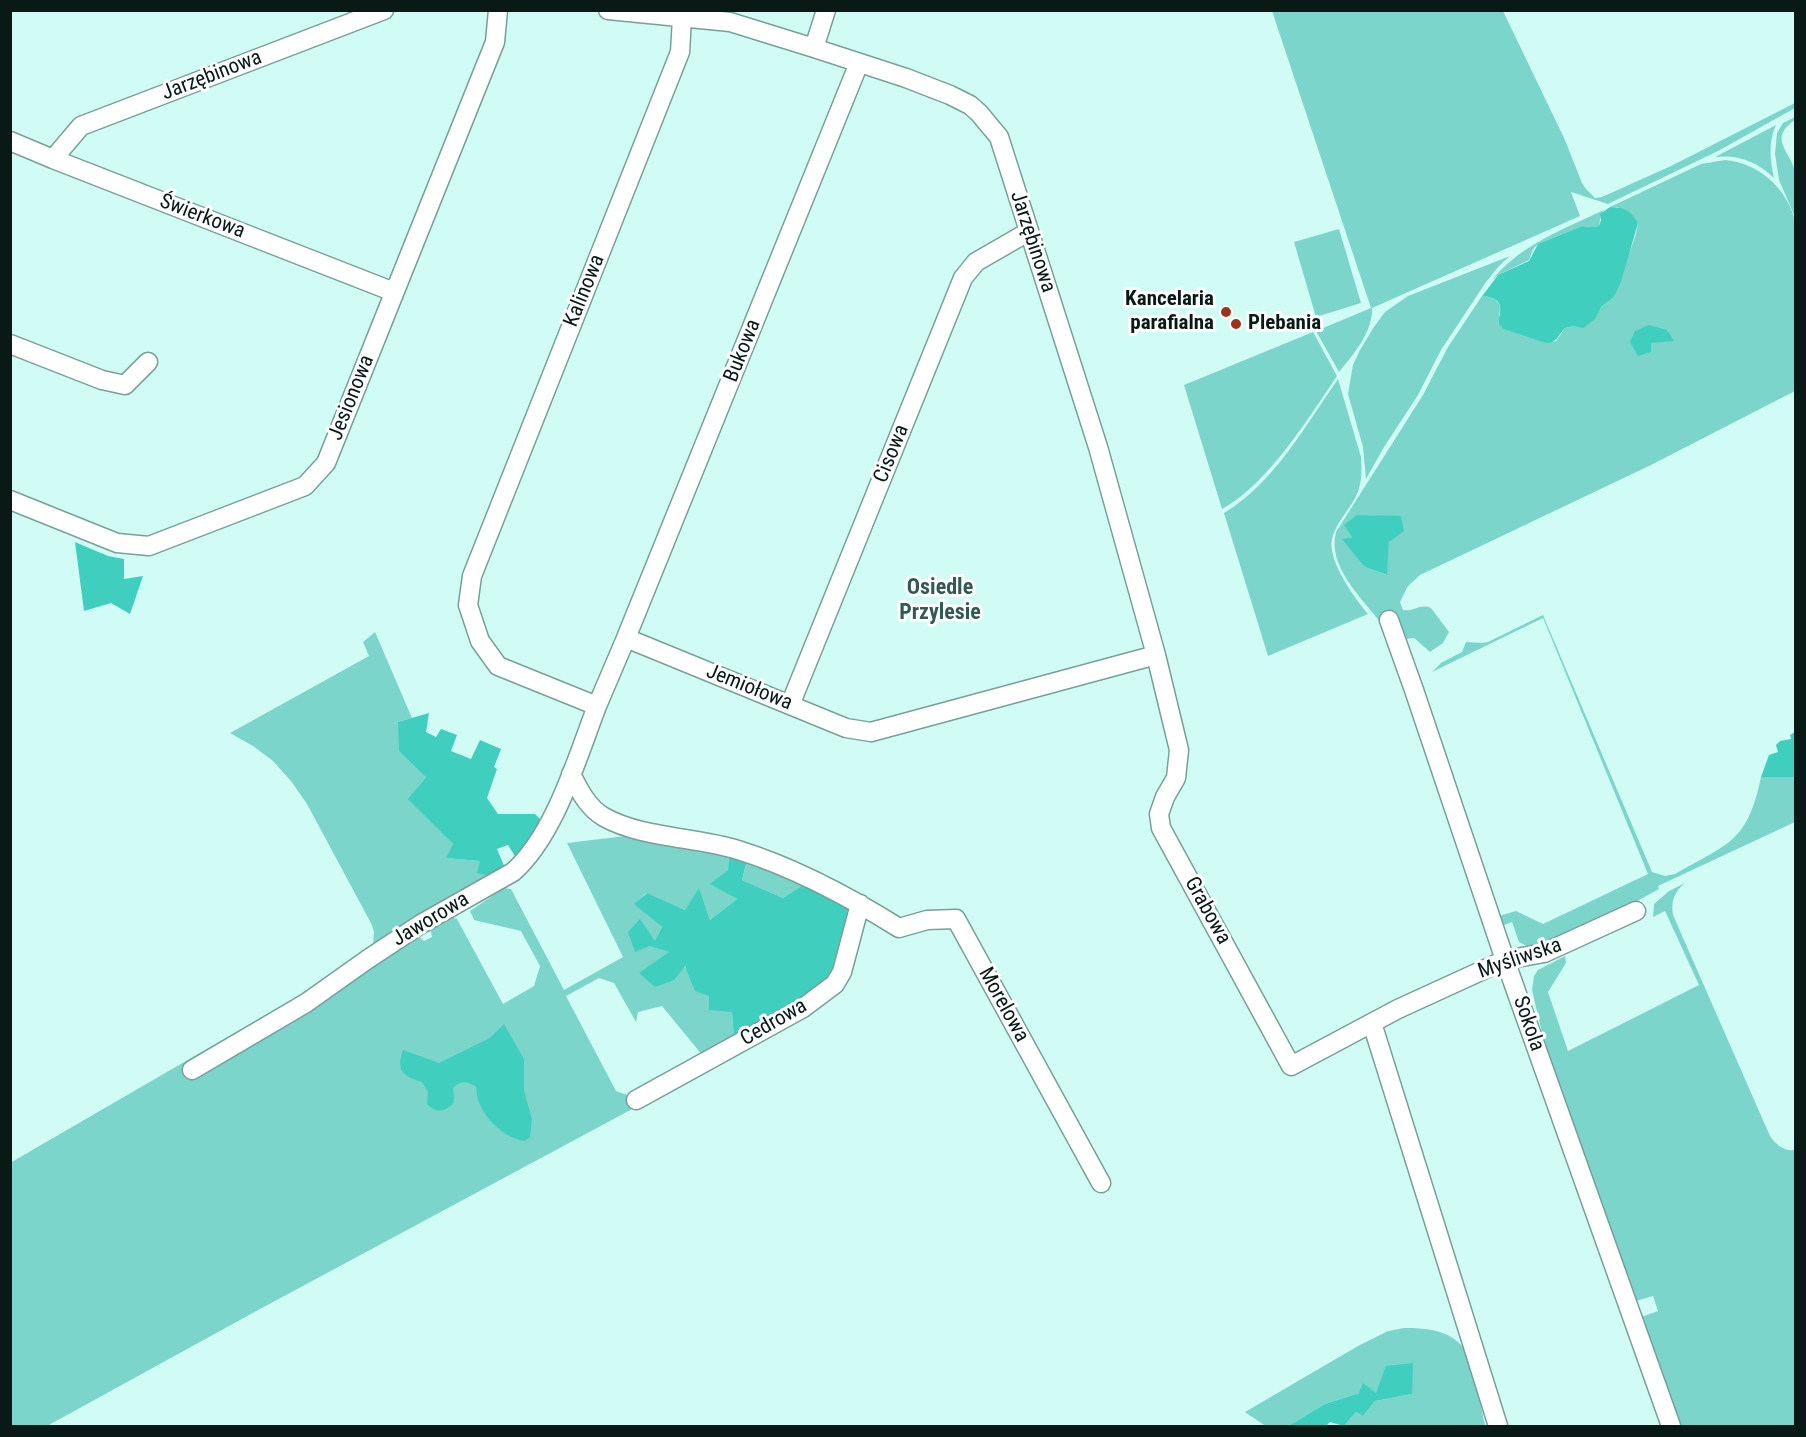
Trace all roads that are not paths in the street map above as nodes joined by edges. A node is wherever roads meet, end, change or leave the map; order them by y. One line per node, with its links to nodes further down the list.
1 (384, 10): 5 (street, Jarzębinowa)
2 (498, 10): 12 (street, Jesionowa)
3 (608, 10): 6 (street, Jarzębinowa)
4 (826, 10): 7 (street)
5 (345, 18): 10 (street, Jarzębinowa)
6 (682, 18): 7 (street, Jarzębinowa); 20 (street, Kalinowa)
7 (814, 48): 8 (street, Jarzębinowa)
8 (859, 63): 11 (street, Jarzębinowa); 17 (street, Bukowa)
9 (10, 141): 10 (street, Świerkowa)
10 (53, 159): 12 (street, Świerkowa)
11 (1029, 232): 18 (street, Jarzębinowa); 19 (street, Cisowa)
12 (394, 292): 15 (street, Jesionowa)
13 (10, 344): 14 (street)
14 (148, 362)
15 (10, 500)
16 (1389, 620): 25 (street, Sokola)
17 (626, 638): 19 (street, Jemiołowa); 20 (street)
18 (1156, 656): 19 (street, Jemiołowa); 21 (street, Jarzębinowa)
19 (790, 705)
20 (597, 706): 22 (street, Jaworowa)
21 (1179, 750): 27 (street, Grabowa)
22 (571, 774): 23 (street); 28 (street, Jaworowa)
23 (860, 904): 29 (street, Cedrowa); 30 (street, Morelowa)
24 (1636, 911): 25 (street, Myśliwska)
25 (1505, 960): 26 (street, Myśliwska); 32 (street, Sokola)
26 (1372, 1023): 27 (street, Myśliwska); 31 (street)
27 (1291, 1066)
28 (192, 1070)
29 (636, 1100)
30 (1101, 1183)
31 (1498, 1426)
32 (1671, 1426)

